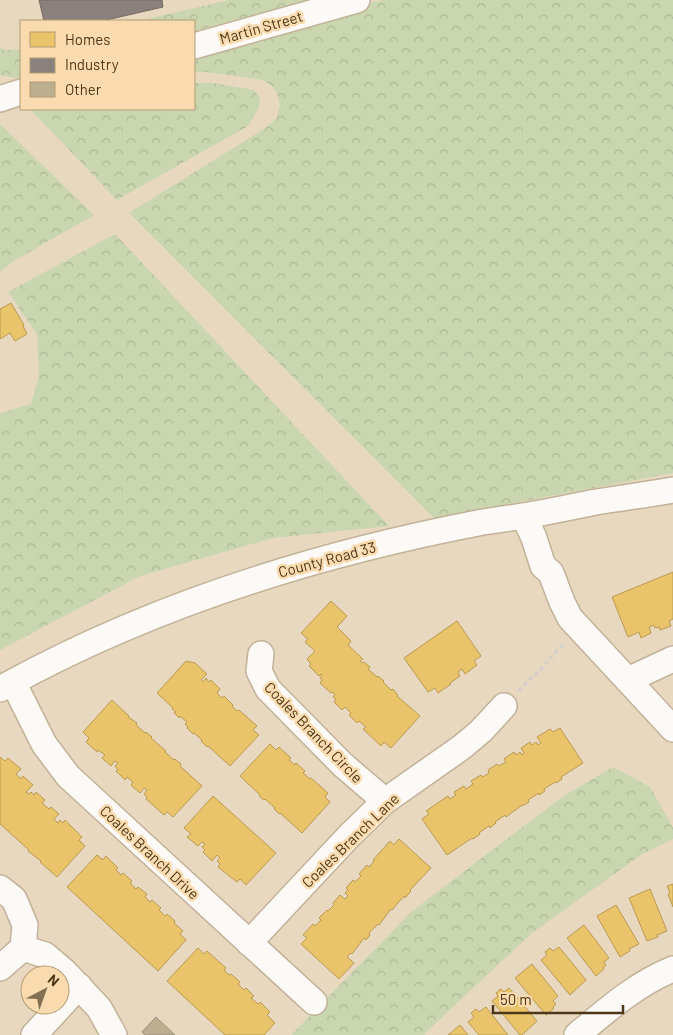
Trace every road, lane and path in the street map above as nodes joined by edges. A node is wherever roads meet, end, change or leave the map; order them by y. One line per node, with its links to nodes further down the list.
1 (357, 0): 2 (street, Martin Street)
2 (195, 46)
3 (20, 92): 4 (street)
4 (0, 99)
5 (673, 490): 6 (street, County Road 33)
6 (535, 514): 7 (street); 11 (street, County Road 33)
7 (581, 630): 10 (street); 12 (path)
8 (261, 654): 14 (street, Coales Branch Circle)
9 (673, 659): 10 (street)
10 (628, 680): 13 (street)
11 (7, 686): 16 (street, Coales Branch Drive)
12 (504, 706): 14 (street, Coales Branch Lane)
13 (673, 729)
14 (385, 801): 16 (street, Coales Branch Lane)
15 (0, 888): 17 (street)
16 (249, 943): 21 (street, Coales Branch Drive)
17 (23, 948): 18 (street); 20 (street)
18 (0, 968)
19 (673, 969): 24 (street)
20 (79, 986): 22 (street); 23 (street)
21 (314, 1002)
22 (34, 1035)
23 (114, 1035)
24 (577, 1035)

